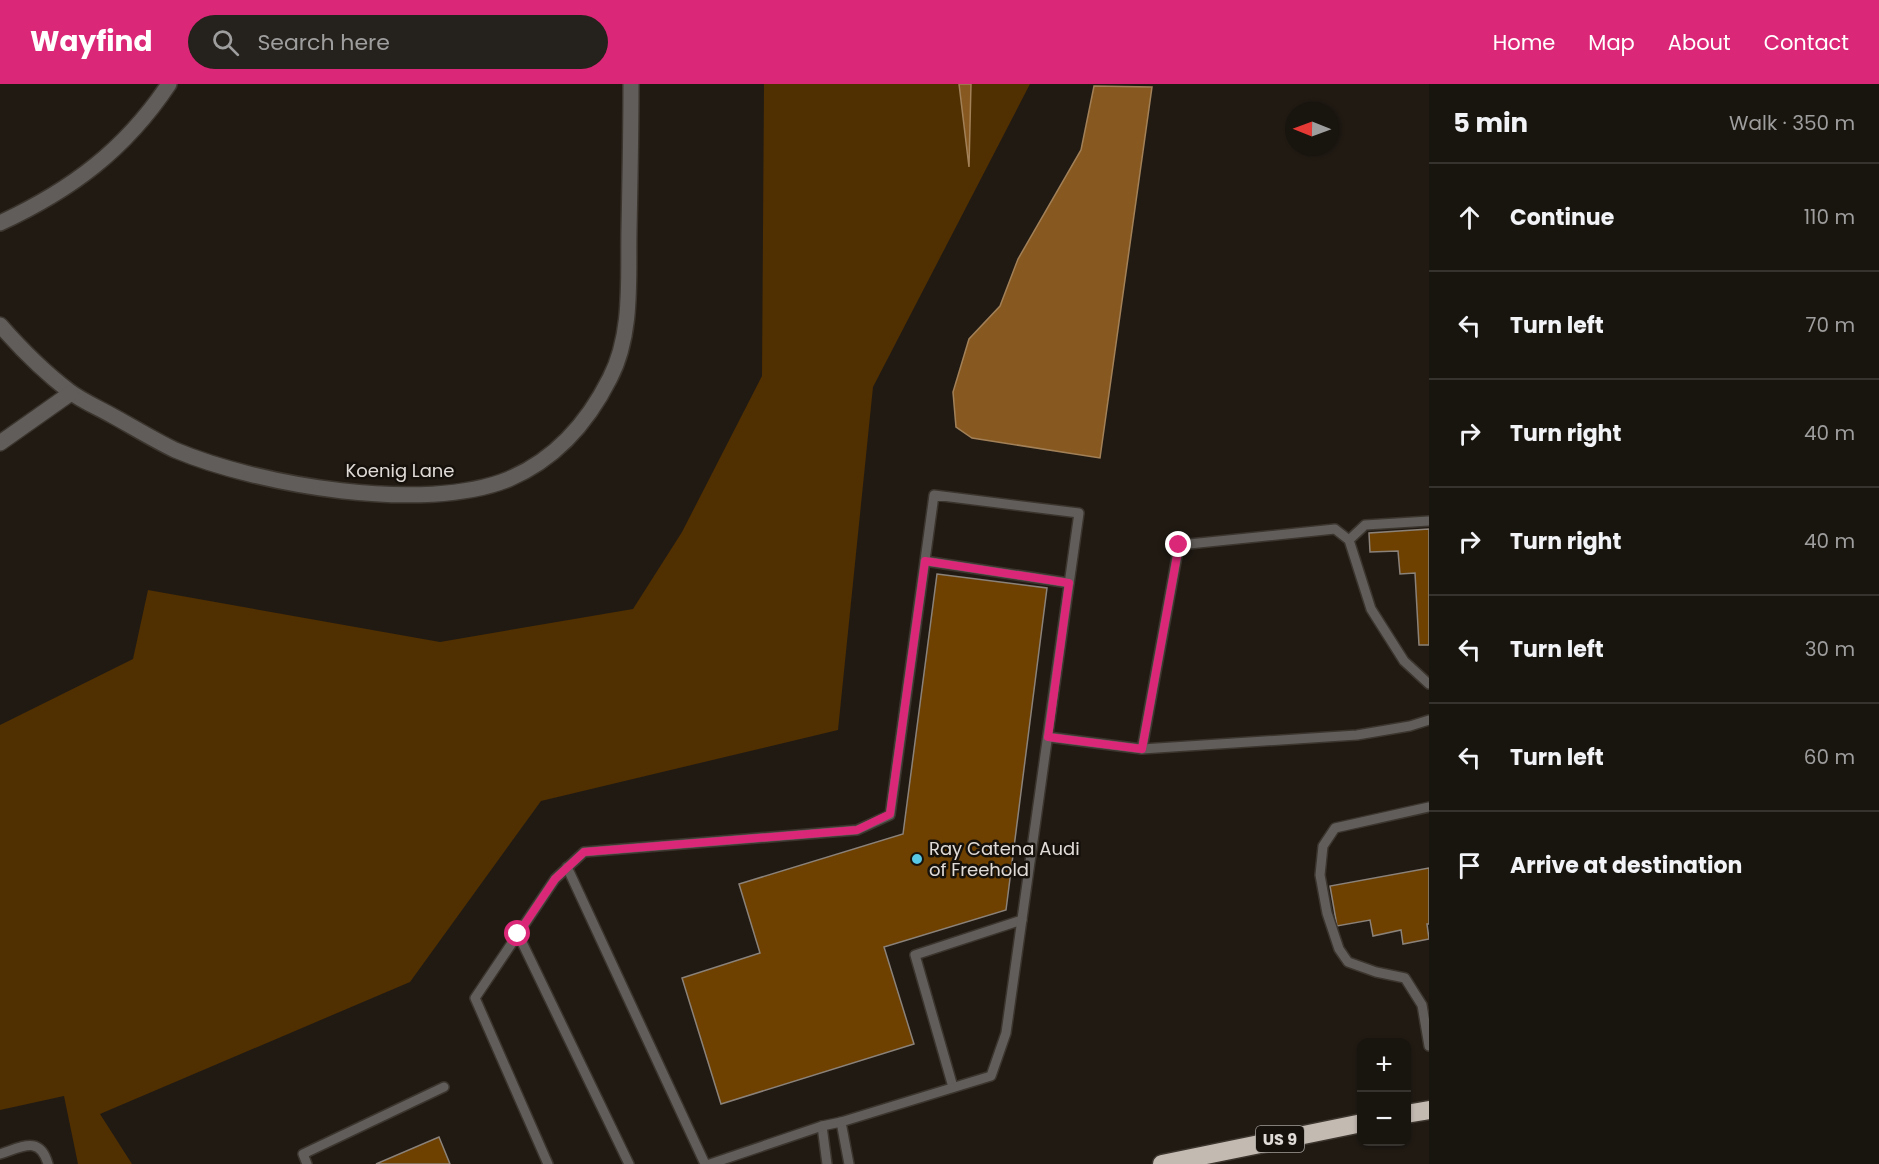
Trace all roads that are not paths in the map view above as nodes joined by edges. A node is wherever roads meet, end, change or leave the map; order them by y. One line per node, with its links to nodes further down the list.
1 (169, 84): 3 (street)
2 (631, 84): 5 (street, Koenig Lane)
3 (0, 223)
4 (0, 325): 5 (street, Koenig Lane)
5 (71, 393): 6 (street)
6 (0, 443)
7 (1429, 521): 8 (lane)
8 (1349, 540): 11 (lane); 14 (lane)
9 (925, 561): 10 (lane); 10 (lane); 16 (lane)
10 (1069, 583): 13 (lane)
11 (1429, 684)
12 (1429, 720): 14 (lane)
13 (1048, 737): 14 (lane); 17 (lane)
14 (1142, 749)
15 (1429, 807): 19 (lane)
16 (567, 867): 18 (lane); 33 (lane)
17 (1022, 920): 22 (lane); 22 (lane)
18 (518, 934): 31 (lane); 32 (lane)
19 (1426, 1002): 20 (lane)
20 (1429, 1046)
21 (444, 1087): 30 (lane)
22 (953, 1087): 25 (lane)
23 (1429, 1110): 24 (highway)
24 (1411, 1113)
25 (841, 1122): 27 (lane); 36 (lane)
26 (1357, 1124): 37 (highway, US 9)
27 (822, 1126): 34 (lane); 35 (lane)
28 (0, 1154): 29 (lane)
29 (48, 1164)
30 (307, 1164)
31 (548, 1164)
32 (630, 1164)
33 (705, 1164)
34 (710, 1164)
35 (827, 1164)
36 (849, 1164)
37 (1162, 1164)

